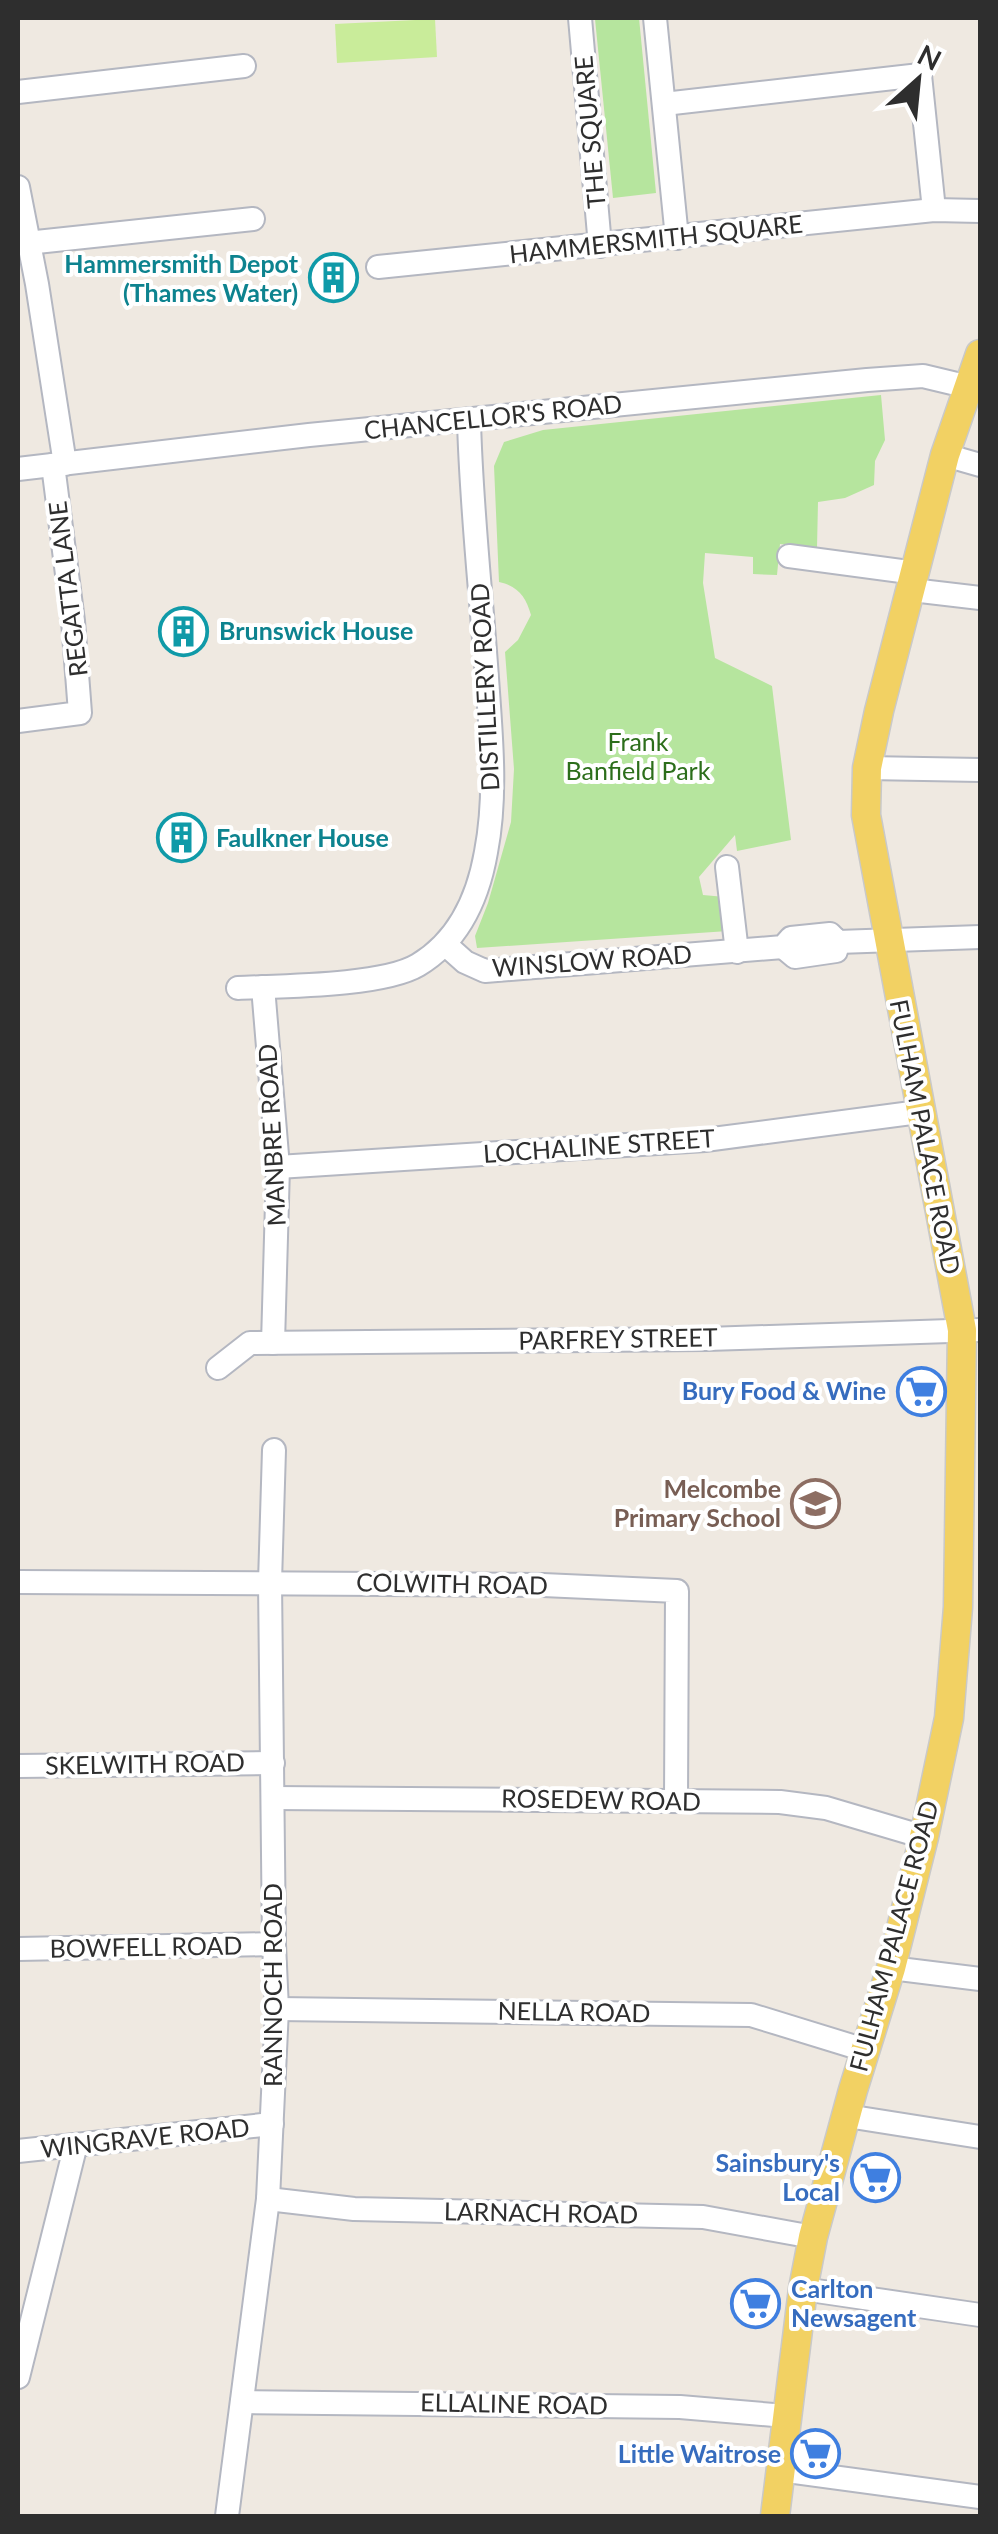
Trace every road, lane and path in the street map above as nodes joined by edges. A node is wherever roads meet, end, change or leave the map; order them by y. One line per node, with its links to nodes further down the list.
1 (580, 18): 12 (street, THE SQUARE)
2 (655, 18): 5 (street)
3 (244, 66): 4 (street)
4 (18, 92)
5 (664, 104): 7 (street); 10 (street)
6 (18, 188): 11 (street, REGATTA LANE)
7 (934, 210): 8 (street, HAMMERSMITH SQUARE); 10 (street, HAMMERSMITH SQUARE)
8 (980, 210)
9 (253, 218): 11 (street)
10 (678, 238): 12 (street, HAMMERSMITH SQUARE)
11 (27, 243): 18 (street, REGATTA LANE)
12 (600, 246): 13 (street, HAMMERSMITH SQUARE)
13 (378, 267)
14 (980, 354): 15 (main road, FULHAM PALACE ROAD)
15 (968, 387): 16 (street, CHANCELLOR'S ROAD); 17 (main road, FULHAM PALACE ROAD)
16 (469, 420): 18 (street, CHANCELLOR'S ROAD); 30 (street, DISTILLERY ROAD)
17 (945, 455): 19 (street); 22 (main road, FULHAM PALACE ROAD)
18 (59, 465): 20 (street, CHANCELLOR'S ROAD); 24 (street, REGATTA LANE)
19 (980, 466)
20 (18, 469)
21 (788, 556): 22 (street)
22 (914, 582): 23 (street); 25 (main road, FULHAM PALACE ROAD)
23 (980, 598)
24 (18, 721)
25 (867, 768): 26 (street); 29 (main road, FULHAM PALACE ROAD)
26 (980, 770)
27 (727, 867): 31 (street)
28 (980, 938): 29 (street, WINSLOW ROAD)
29 (887, 940): 31 (street, WINSLOW ROAD); 34 (main road, FULHAM PALACE ROAD)
30 (446, 945): 31 (street, WINSLOW ROAD); 32 (street)
31 (737, 952)
32 (262, 987): 33 (street); 35 (street, MANBRE ROAD)
33 (238, 988)
34 (919, 1112): 35 (street, LOCHALINE STREET); 36 (main road, FULHAM PALACE ROAD)
35 (278, 1167): 37 (street, MANBRE ROAD)
36 (971, 1330): 37 (street, PARFREY STREET); 46 (main road, FULHAM PALACE ROAD)
37 (274, 1344): 38 (street, PARFREY STREET)
38 (218, 1368)
39 (274, 1450): 41 (street, RANNOCH ROAD)
40 (18, 1582): 41 (street, COLWITH ROAD)
41 (270, 1582): 42 (street, RANNOCH ROAD); 45 (street, COLWITH ROAD)
42 (273, 1763): 43 (street, SKELWITH ROAD); 44 (street, RANNOCH ROAD)
43 (18, 1766)
44 (273, 1798): 45 (street, ROSEDEW ROAD); 47 (street, RANNOCH ROAD)
45 (676, 1800): 46 (street, ROSEDEW ROAD)
46 (924, 1837): 49 (main road, FULHAM PALACE ROAD)
47 (274, 1944): 48 (street, BOWFELL ROAD); 51 (street, RANNOCH ROAD)
48 (18, 1950)
49 (891, 1968): 50 (street); 52 (main road, FULHAM PALACE ROAD)
50 (980, 1980)
51 (278, 2010): 52 (street, NELLA ROAD); 54 (street, RANNOCH ROAD)
52 (865, 2050): 53 (main road, FULHAM PALACE ROAD)
53 (847, 2116): 55 (street); 59 (main road, FULHAM PALACE ROAD)
54 (272, 2124): 56 (street, WINGRAVE ROAD); 58 (street, RANNOCH ROAD)
55 (980, 2137)
56 (75, 2148): 57 (street, WINGRAVE ROAD); 62 (street)
57 (18, 2151)
58 (268, 2199): 59 (street, LARNACH ROAD); 63 (street, RANNOCH ROAD)
59 (813, 2238): 60 (main road, FULHAM PALACE ROAD)
60 (803, 2289): 61 (street); 64 (main road, FULHAM PALACE ROAD)
61 (980, 2315)
62 (18, 2377)
63 (242, 2402): 64 (street, ELLALINE ROAD); 67 (street, RANNOCH ROAD)
64 (786, 2416): 65 (main road, FULHAM PALACE ROAD)
65 (780, 2470): 66 (street); 68 (main road, FULHAM PALACE ROAD)
66 (980, 2497)
67 (227, 2516)
68 (775, 2516)

